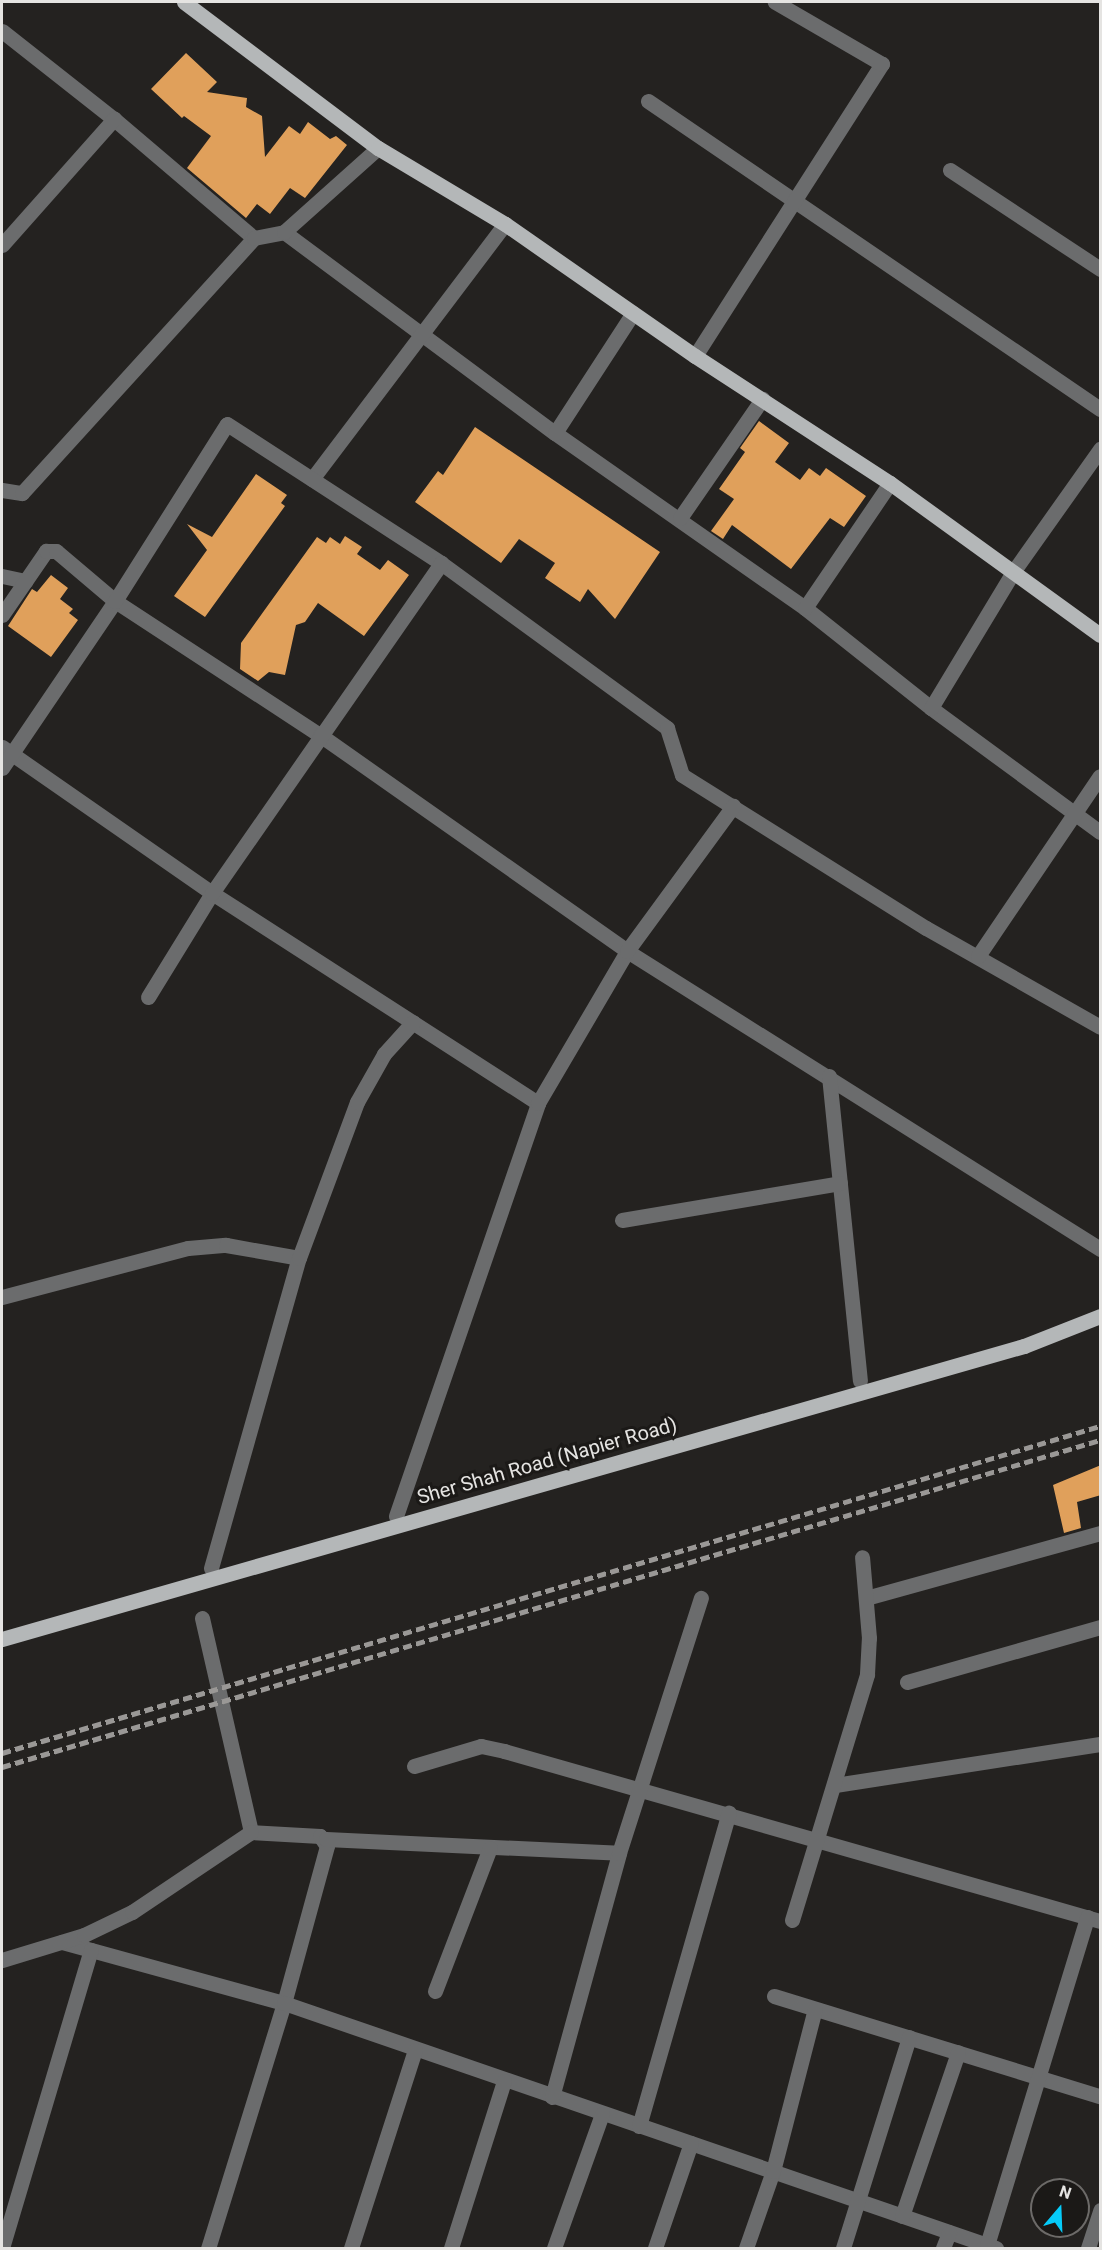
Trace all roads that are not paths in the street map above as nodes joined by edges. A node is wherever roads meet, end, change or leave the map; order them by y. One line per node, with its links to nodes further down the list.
1 (184, 2): 6 (main road)
2 (775, 2): 8 (street)
3 (2, 31): 5 (street)
4 (648, 101): 8 (street)
5 (114, 119): 11 (street); 12 (street)
6 (378, 148): 9 (main road); 10 (street)
7 (950, 170): 13 (street)
8 (795, 200): 16 (street); 18 (street)
9 (505, 224): 14 (main road); 15 (street)
10 (284, 232): 11 (street); 15 (street)
11 (254, 238): 23 (street)
12 (2, 245)
13 (1101, 269)
14 (633, 313): 16 (main road); 19 (street)
15 (421, 335): 19 (street); 21 (street)
16 (695, 356): 17 (main road)
17 (762, 399): 22 (main road); 24 (street)
18 (1101, 410)
19 (555, 433): 24 (street)
20 (1101, 449): 26 (street)
21 (312, 479): 25 (street); 29 (street)
22 (890, 483): 26 (main road); 30 (street)
23 (2, 490)
24 (680, 518): 30 (street)
25 (441, 563): 34 (street); 38 (street)
26 (1013, 572): 32 (main road); 33 (street)
27 (2, 576): 28 (street)
28 (25, 581): 29 (street); 31 (street)
29 (115, 601): 34 (street); 35 (street)
30 (805, 608): 33 (street)
31 (2, 615)
32 (1101, 634)
33 (931, 708): 39 (street)
34 (320, 735): 41 (street); 42 (street)
35 (6, 750): 36 (street); 41 (street)
36 (2, 768)
37 (1101, 776): 39 (street)
38 (733, 806): 42 (street); 43 (street)
39 (1075, 813): 40 (street); 43 (street)
40 (1101, 832)
41 (212, 893): 44 (street); 45 (street)
42 (627, 951): 47 (street); 48 (street)
43 (978, 956): 46 (street)
44 (148, 997)
45 (413, 1022): 48 (street); 52 (street)
46 (1101, 1027)
47 (829, 1076): 49 (street); 51 (street)
48 (538, 1103): 56 (street)
49 (840, 1183): 50 (street); 55 (street)
50 (622, 1220)
51 (1101, 1248)
52 (299, 1258): 53 (street); 59 (street)
53 (2, 1297)
54 (1101, 1316): 64 (main road, Sher Shah Road (Napier Road))
55 (860, 1380)
56 (396, 1516)
57 (1101, 1533): 61 (street)
58 (862, 1557): 61 (street)
59 (211, 1568)
60 (701, 1598): 69 (street)
61 (866, 1598): 68 (street)
62 (202, 1618): 71 (street)
63 (1101, 1627): 65 (street)
64 (2, 1639)
65 (907, 1682)
66 (1101, 1744): 68 (street)
67 (414, 1766): 69 (street)
68 (835, 1785): 73 (street)
69 (640, 1789): 70 (street); 75 (street)
70 (729, 1814): 73 (street); 93 (street)
71 (251, 1832): 72 (street); 78 (street)
72 (326, 1839): 74 (street); 83 (street)
73 (819, 1839): 76 (street); 77 (street)
74 (490, 1848): 75 (street); 81 (street)
75 (619, 1853): 91 (street)
76 (1094, 1919): 88 (street)
77 (792, 1920)
78 (62, 1942): 79 (street); 80 (street)
79 (92, 1950): 83 (street); 102 (street)
80 (2, 1960)
81 (435, 1991)
82 (774, 1996): 84 (street)
83 (284, 2003): 86 (street); 103 (street)
84 (815, 2009): 85 (street); 95 (street)
85 (909, 2037): 87 (street); 96 (street)
86 (416, 2050): 89 (street); 104 (street)
87 (958, 2052): 88 (street); 98 (street)
88 (1039, 2077): 90 (street); 101 (street)
89 (504, 2081): 91 (street); 105 (street)
90 (1101, 2096)
91 (552, 2097): 92 (street)
92 (602, 2114): 93 (street); 106 (street)
93 (639, 2126): 94 (street)
94 (691, 2143): 95 (street); 107 (street)
95 (772, 2171): 96 (street); 108 (street)
96 (859, 2201): 98 (street); 109 (street)
97 (1101, 2210): 100 (street)
98 (902, 2216): 99 (street)
99 (949, 2232): 101 (street); 110 (street)
100 (1094, 2239)
101 (992, 2247)
102 (2, 2248)
103 (208, 2248)
104 (351, 2248)
105 (451, 2248)
106 (554, 2248)
107 (654, 2248)
108 (746, 2248)
109 (843, 2248)
110 (943, 2248)

